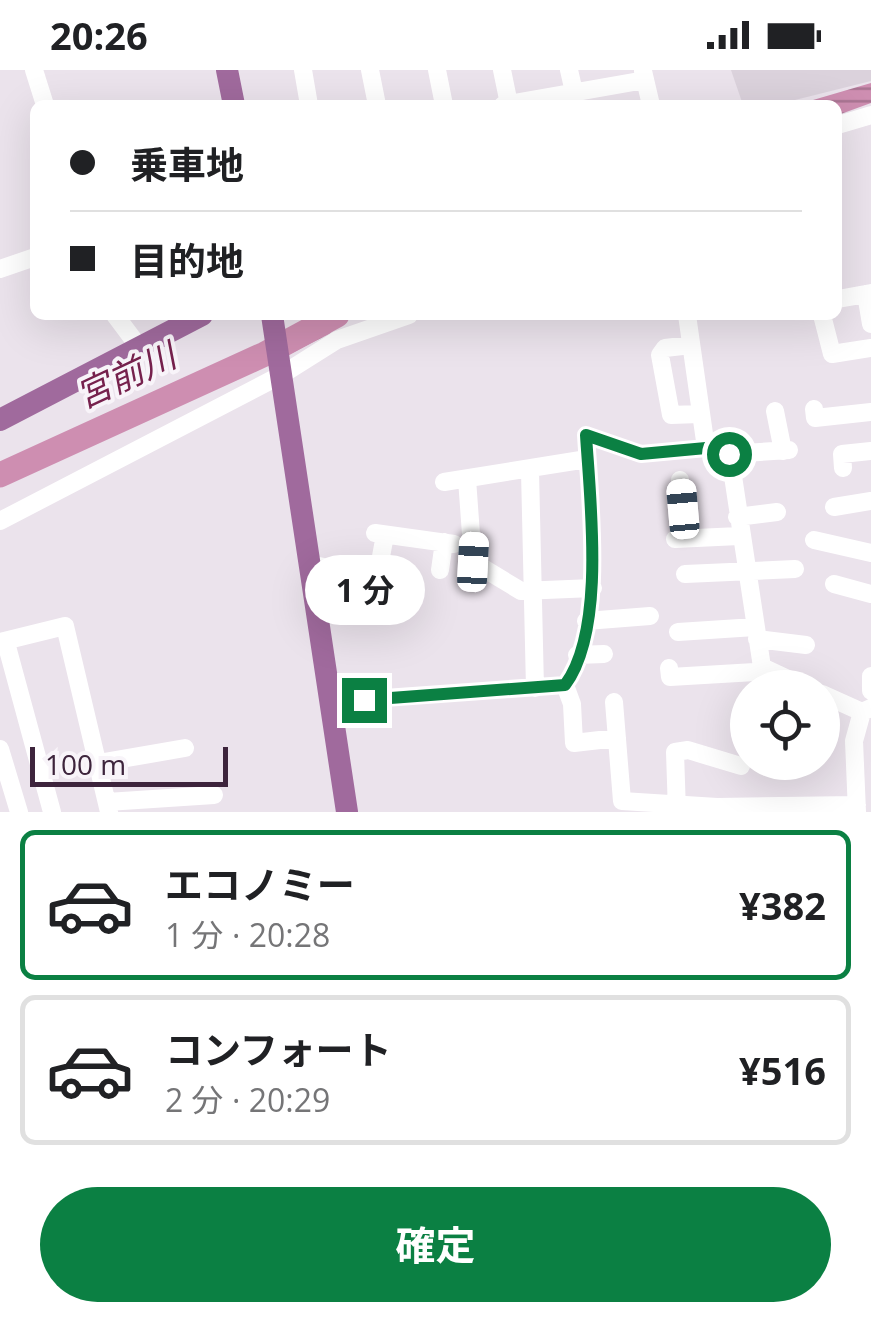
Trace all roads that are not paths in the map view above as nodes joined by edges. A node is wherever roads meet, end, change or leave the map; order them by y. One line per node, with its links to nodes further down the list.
1 (34, 70): 10 (street)
2 (227, 70): 11 (main road)
3 (302, 70): 12 (street)
4 (370, 70): 13 (street)
5 (436, 70): 14 (street)
6 (502, 70): 15 (street)
7 (569, 70): 9 (street)
8 (644, 75): 9 (street); 17 (street)
9 (574, 92): 16 (street)
10 (43, 100)
11 (233, 100)
12 (308, 100)
13 (376, 100)
14 (443, 100)
15 (511, 100)
16 (533, 100)
17 (650, 100)
18 (871, 115): 19 (street)
19 (842, 124)
20 (30, 259): 21 (street)
21 (0, 269)
22 (868, 294): 23 (street); 29 (street)
23 (842, 297)
24 (120, 320): 32 (street)
25 (192, 320): 32 (main road)
26 (395, 320): 34 (street)
27 (688, 320): 31 (street)
28 (823, 320): 33 (street)
29 (871, 324)
30 (274, 325): 34 (main road)
31 (691, 345): 38 (street); 38 (street)
32 (139, 347): 39 (main road)
33 (871, 348)
34 (281, 366): 52 (street); 56 (main road)
35 (814, 409): 37 (street)
36 (774, 411): 42 (street)
37 (871, 412)
38 (698, 414): 40 (street)
39 (0, 420)
40 (706, 448): 42 (street); 43 (street)
41 (871, 451): 44 (street)
42 (729, 454): 53 (street)
43 (587, 460): 45 (street); 62 (street)
44 (843, 468)
45 (530, 471): 46 (street); 63 (street)
46 (467, 479): 48 (street); 63 (street)
47 (680, 480): 53 (street)
48 (444, 482)
49 (871, 500): 50 (street)
50 (834, 507)
51 (777, 512): 53 (street)
52 (0, 521)
53 (738, 526): 59 (street)
54 (814, 540): 55 (street)
55 (871, 553)
56 (309, 564): 58 (street); 81 (main road)
57 (795, 569): 59 (street)
58 (440, 570)
59 (744, 572): 60 (street); 68 (street)
60 (685, 574)
61 (834, 584): 64 (street)
62 (593, 588): 63 (street); 66 (street)
63 (533, 590): 78 (street)
64 (871, 594)
65 (650, 616): 66 (street)
66 (586, 622): 71 (street)
67 (678, 632): 68 (street)
68 (756, 633): 69 (street); 74 (street)
69 (806, 645)
70 (4, 646): 87 (street); 94 (street)
71 (577, 654): 72 (street); 77 (street)
72 (604, 654)
73 (669, 668): 75 (street)
74 (754, 670)
75 (730, 672)
76 (871, 676): 79 (street)
77 (565, 685): 78 (street); 84 (street)
78 (535, 688): 81 (street)
79 (871, 692)
80 (840, 701): 83 (street)
81 (329, 702): 95 (main road)
82 (614, 702): 84 (street)
83 (866, 710): 92 (street)
84 (616, 738): 91 (street)
85 (0, 748): 93 (street)
86 (185, 750): 87 (street)
87 (98, 763): 90 (street)
88 (730, 763): 91 (street)
89 (214, 795): 90 (street)
90 (108, 807)
91 (677, 808): 92 (street)
92 (857, 809)
93 (19, 812)
94 (52, 812)
95 (346, 812)

